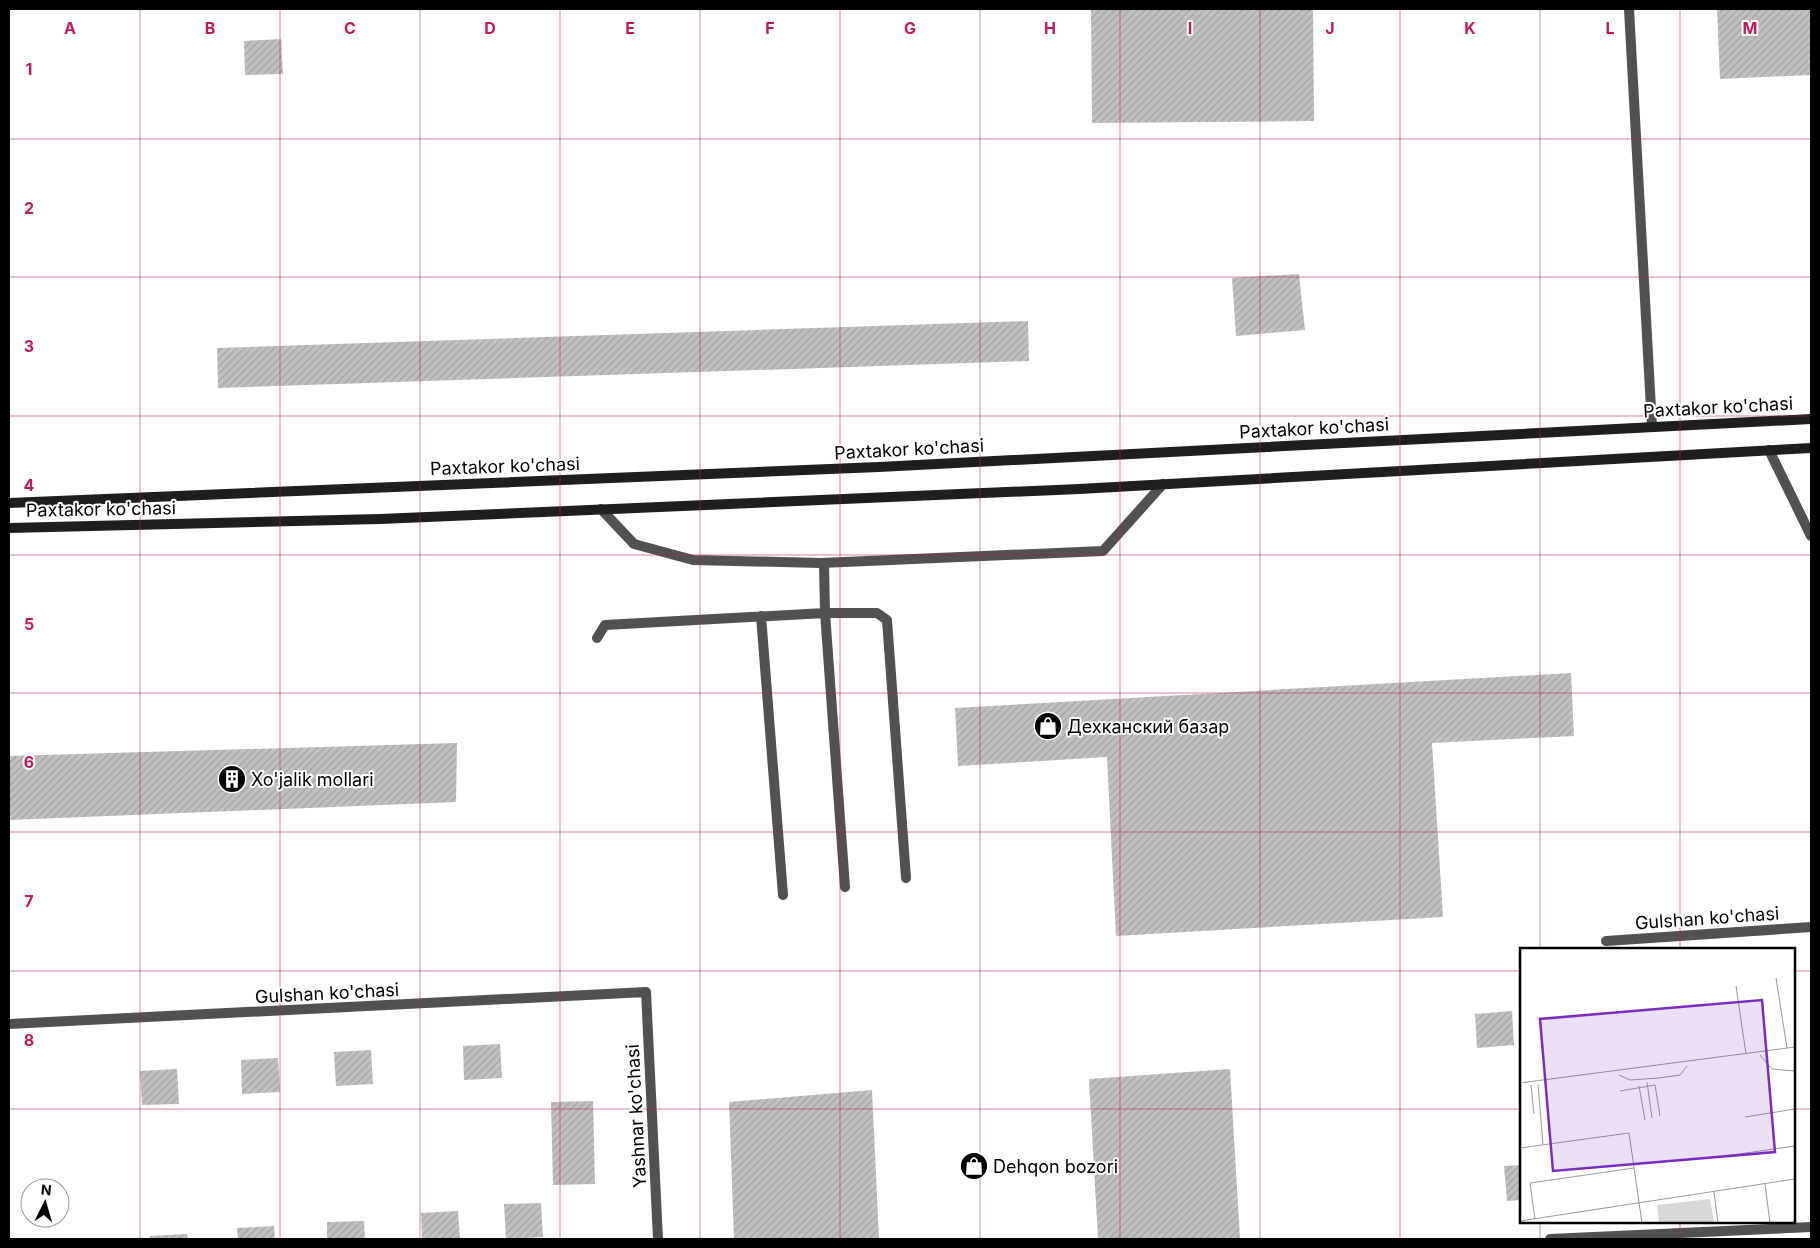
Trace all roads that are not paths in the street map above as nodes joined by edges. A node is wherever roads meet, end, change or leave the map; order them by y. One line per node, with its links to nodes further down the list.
1 (1629, 9): 3 (street)
2 (1811, 419): 3 (main road, Paxtakor ko'chasi)
3 (1652, 427): 7 (main road, Paxtakor ko'chasi)
4 (1811, 448): 5 (main road, Paxtakor ko'chasi)
5 (1769, 450): 6 (main road, Paxtakor ko'chasi); 10 (street)
6 (1163, 484): 8 (main road, Paxtakor ko'chasi); 11 (street)
7 (9, 503)
8 (601, 509): 9 (main road, Paxtakor ko'chasi); 11 (street)
9 (9, 528)
10 (1811, 536)
11 (824, 563): 12 (street)
12 (825, 613): 13 (street); 15 (street); 16 (street)
13 (762, 616): 14 (street); 17 (street)
14 (596, 638)
15 (906, 878)
16 (845, 887)
17 (783, 895)
18 (1811, 927): 19 (street, Gulshan ko'chasi)
19 (1606, 941)
20 (646, 992): 21 (street, Gulshan ko'chasi); 23 (street, Yashnar ko'chasi)
21 (9, 1024)
22 (1811, 1227): 24 (street)
23 (658, 1239)
24 (1550, 1239)

